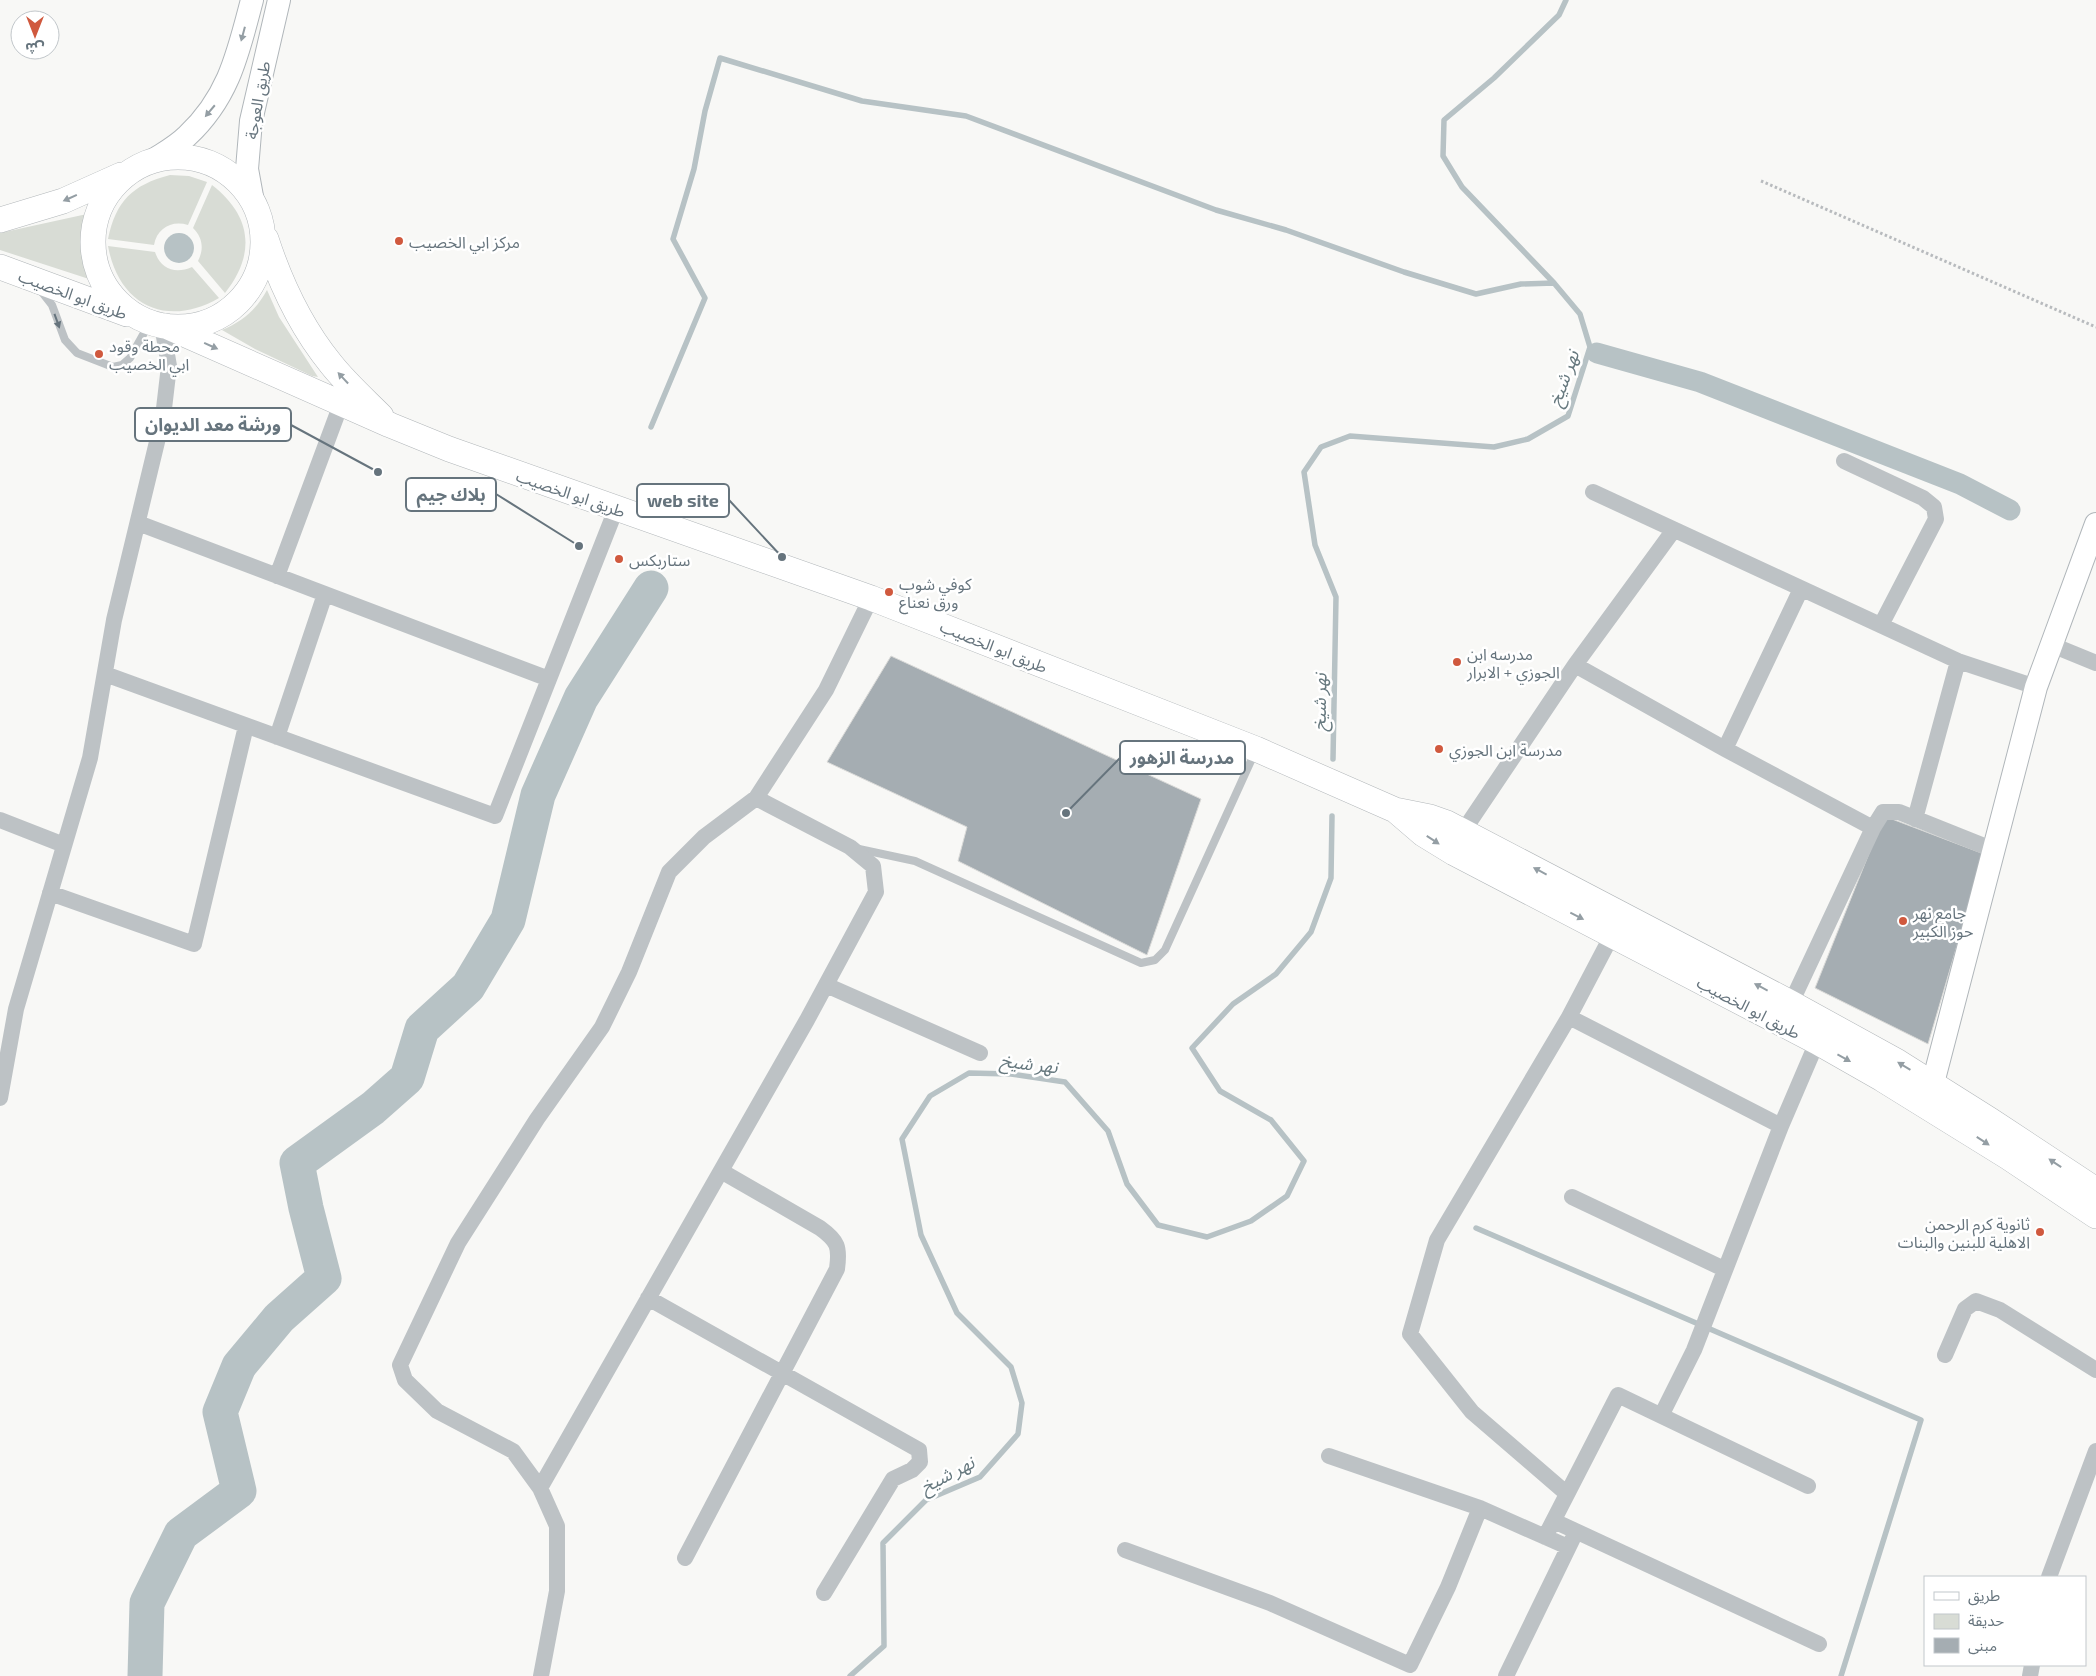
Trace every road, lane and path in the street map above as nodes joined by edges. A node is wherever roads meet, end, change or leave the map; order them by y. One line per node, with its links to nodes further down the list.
1 (252, 0): 3 (street, طريق العوجة, one-way to 3)
2 (279, 0): 5 (street, طريق العوجة)
3 (142, 166): 5 (main road); 6 (main road, one-way to 6); 10 (main road)
4 (1760, 181): 11 (path)
5 (253, 202): 7 (main road)
6 (0, 220)
7 (262, 226): 10 (main road); 13 (main road, طريق ابو الخصيب, one-way to 7)
8 (0, 266): 9 (main road, طريق ابو الخصيب)
9 (33, 279): 10 (main road, طريق ابو الخصيب); 10 (lane, one-way to 10)
10 (156, 324): 12 (main road, طريق ابو الخصيب, one-way to 12); 17 (street)
11 (2096, 327)
12 (341, 404): 13 (main road, طريق ابو الخصيب); 20 (street)
13 (390, 425): 16 (main road, طريق ابو الخصيب)
14 (1844, 461): 24 (street)
15 (1593, 492): 19 (street)
16 (616, 509): 23 (main road, طريق ابو الخصيب); 30 (street)
17 (138, 523): 20 (street); 29 (street)
18 (2096, 524): 25 (street)
19 (1673, 531): 21 (street); 28 (street)
20 (277, 576): 22 (street)
21 (1801, 589): 24 (street); 35 (street)
22 (325, 594): 30 (street); 33 (street)
23 (870, 598): 34 (main road, طريق ابو الخصيب); 36 (street)
24 (1881, 626): 26 (street)
25 (2052, 645): 27 (street); 31 (street)
26 (1958, 661): 31 (street); 38 (street)
27 (2096, 663)
28 (1575, 665): 35 (street); 41 (street)
29 (105, 674): 32 (street); 42 (street)
30 (549, 679): 33 (street)
31 (2036, 687): 44 (street)
32 (246, 726): 33 (street); 45 (street)
33 (276, 736)
34 (1256, 749): 37 (main road, طريق ابو الخصيب); 43 (lane)
35 (1725, 749): 40 (street)
36 (756, 798): 43 (street); 68 (street)
37 (1395, 810): 41 (main road, طريق ابو الخصيب); 46 (main road, طريق ابو الخصيب, one-way to 46)
38 (1915, 819): 40 (street); 44 (street)
39 (0, 820): 42 (street)
40 (1873, 828): 48 (street)
41 (1464, 830): 48 (main road, طريق ابو الخصيب, one-way to 41)
42 (64, 845): 45 (street)
43 (850, 847): 47 (street)
44 (1994, 850): 52 (street)
45 (50, 893): 53 (street)
46 (1612, 935): 49 (street); 50 (main road, طريق ابو الخصيب)
47 (826, 985): 51 (street); 55 (street)
48 (1791, 1003): 52 (main road, طريق ابو الخصيب, one-way to 48)
49 (1569, 1017): 54 (street); 69 (street)
50 (1817, 1042): 54 (street); 58 (main road, طريق ابو الخصيب, one-way to 58)
51 (980, 1053)
52 (1933, 1084): 56 (main road, طريق ابو الخصيب, one-way to 52)
53 (0, 1098)
54 (1781, 1126): 59 (street)
55 (721, 1171): 60 (street); 63 (street)
56 (2096, 1190)
57 (1572, 1197): 59 (street)
58 (2096, 1216)
59 (1724, 1269): 64 (street)
60 (648, 1298): 63 (street); 68 (street)
61 (1945, 1354): 62 (street)
62 (2096, 1370)
63 (781, 1373): 76 (street); 78 (street)
64 (1662, 1414): 67 (street); 69 (street)
65 (2096, 1451): 77 (street)
66 (1329, 1456): 70 (street)
67 (1808, 1486)
68 (540, 1488): 80 (street)
69 (1566, 1494): 71 (street)
70 (1480, 1508): 73 (street); 75 (street)
71 (1554, 1521): 72 (street); 73 (street)
72 (1576, 1531): 74 (street); 79 (street)
73 (1545, 1537): 74 (street)
74 (1568, 1547): 81 (street)
75 (1125, 1550)
76 (685, 1558)
77 (2048, 1576)
78 (824, 1593)
79 (1819, 1644)
80 (541, 1676)
81 (1506, 1676)

